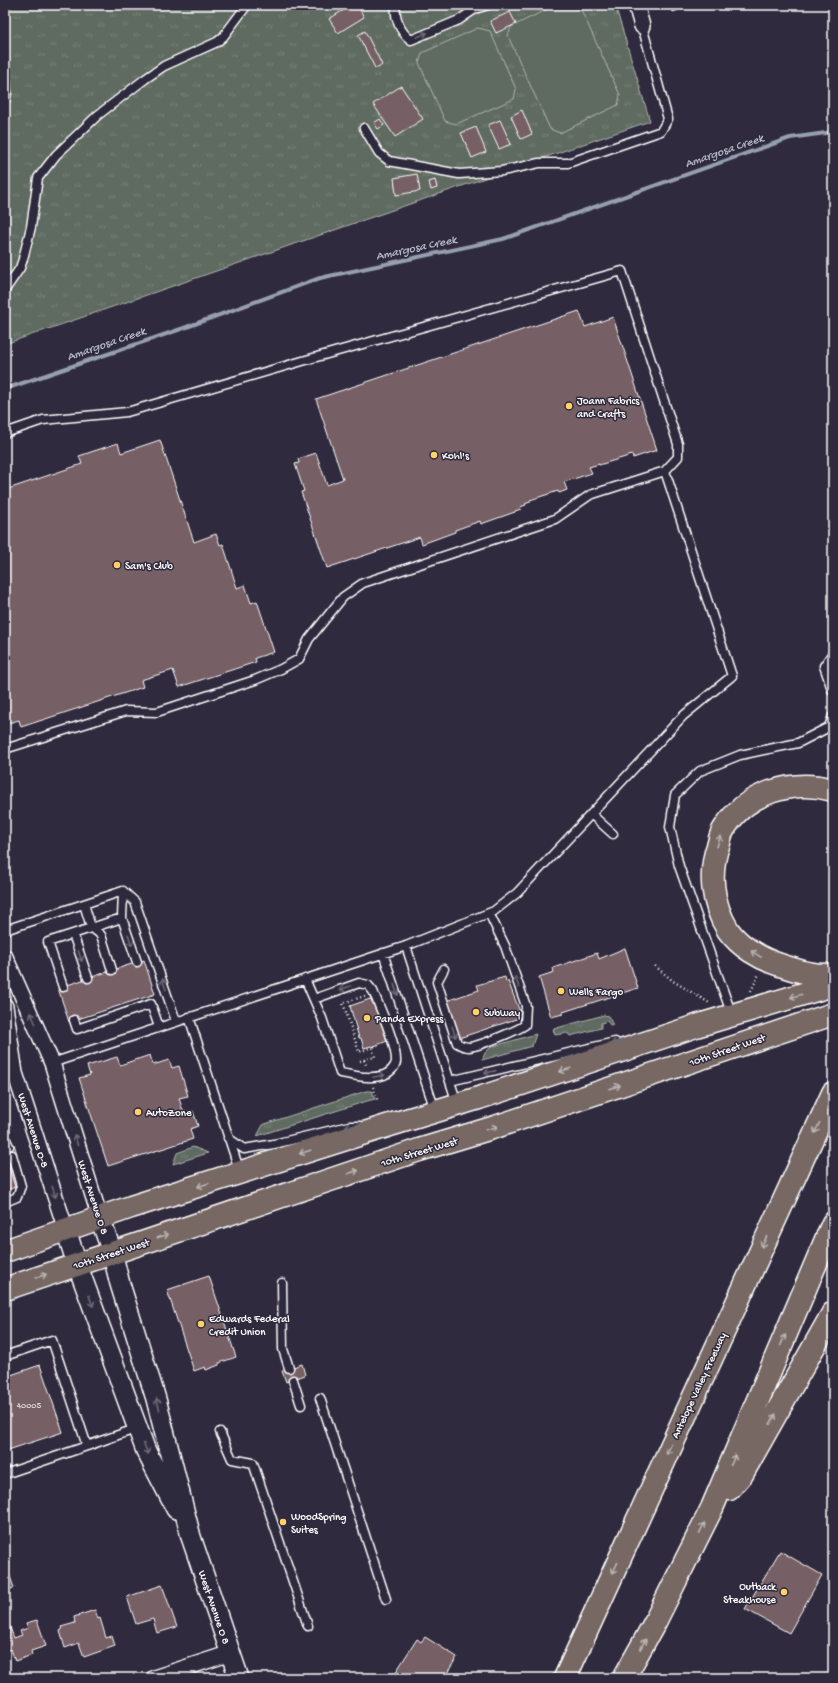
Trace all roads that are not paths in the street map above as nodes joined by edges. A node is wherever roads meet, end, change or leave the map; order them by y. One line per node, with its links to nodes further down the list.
1 (247, 5): 11 (lane)
2 (396, 5): 6 (lane, one-way to 6)
3 (464, 5): 6 (lane)
4 (488, 5): 6 (lane)
5 (636, 5): 7 (street)
6 (475, 9)
7 (642, 26): 10 (lane)
8 (5, 74): 9 (lane)
9 (5, 101)
10 (364, 128)
11 (5, 290)
12 (5, 433): 13 (lane)
13 (665, 470): 17 (lane); 19 (lane)
14 (833, 653): 15 (lane)
15 (833, 692)
16 (833, 716): 41 (lane)
17 (5, 749)
18 (833, 790): 34 (main road, one-way to 18)
19 (591, 814): 20 (lane); 23 (lane)
20 (613, 834)
21 (123, 891): 22 (lane); 24 (lane); 49 (lane, one-way to 21)
22 (84, 904): 25 (lane); 26 (lane)
23 (489, 913): 28 (lane); 32 (lane, one-way to 23)
24 (122, 918): 25 (lane); 31 (lane, one-way to 31)
25 (91, 927): 27 (lane); 33 (lane)
26 (5, 930)
27 (73, 934): 35 (lane, one-way to 35); 38 (lane)
28 (406, 946): 29 (lane); 54 (lane)
29 (383, 953): 36 (lane); 57 (lane, one-way to 57)
30 (5, 957): 52 (street, West Avenue O 8, one-way to 30)
31 (137, 962)
32 (444, 969)
33 (112, 970)
34 (833, 975)
35 (88, 978)
36 (305, 979): 39 (lane); 46 (lane)
37 (833, 985): 50 (main road, one-way to 50)
38 (63, 987)
39 (314, 999): 39 (lane, one-way to 39)
40 (124, 1004): 44 (lane)
41 (728, 1004)
42 (5, 1006): 53 (street, West Avenue O-8)
43 (99, 1012): 48 (lane)
44 (126, 1012): 48 (lane); 51 (lane)
45 (833, 1014): 61 (main road, 10th Street West, one-way to 45)
46 (189, 1017): 49 (lane); 60 (lane)
47 (74, 1020): 48 (lane)
48 (102, 1020)
49 (176, 1021): 51 (lane)
50 (696, 1026): 54 (lane, one-way to 54); 56 (main road, one-way to 56)
51 (159, 1027): 52 (lane)
52 (52, 1063): 66 (street, West Avenue O 8, one-way to 52)
53 (10, 1074): 68 (street, West Avenue O-8, one-way to 68)
54 (450, 1080): 56 (lane)
55 (833, 1093): 91 (main road, Antelope Valley Freeway, one-way to 91)
56 (458, 1104): 57 (main road); 61 (main road)
57 (435, 1111): 58 (main road); 61 (main road)
58 (390, 1125): 60 (lane, one-way to 60); 64 (main road, one-way to 64)
59 (5, 1138): 62 (lane)
60 (228, 1138): 64 (lane)
61 (455, 1140): 70 (main road, 10th Street West, one-way to 61)
62 (9, 1146)
63 (12, 1155): 65 (lane)
64 (240, 1173): 66 (main road, one-way to 66)
65 (5, 1202)
66 (100, 1218): 68 (main road); 70 (street, West Avenue O 8)
67 (833, 1223): 84 (main road, one-way to 67)
68 (66, 1230): 69 (main road); 71 (street, West Avenue O 8)
69 (5, 1251)
70 (112, 1252): 71 (main road, 10th Street West); 85 (street, West Avenue O 8, one-way to 70)
71 (77, 1264): 73 (main road, 10th Street West, one-way to 71); 80 (street, West Avenue O 8, one-way to 80)
72 (282, 1283): 76 (lane)
73 (5, 1289)
74 (833, 1313): 84 (main road, one-way to 74)
75 (5, 1356): 82 (lane)
76 (289, 1368)
77 (293, 1380): 79 (lane)
78 (320, 1398): 86 (lane)
79 (301, 1405)
80 (138, 1428): 82 (lane); 85 (street, West Avenue O 8, one-way to 85)
81 (220, 1432): 87 (lane)
82 (87, 1446): 83 (lane)
83 (5, 1474)
84 (712, 1508): 92 (main road, one-way to 84)
85 (191, 1537): 88 (street, West Avenue O 8)
86 (386, 1599)
87 (308, 1626)
88 (230, 1653): 89 (street); 90 (street, West Avenue O 8)
89 (154, 1678)
90 (239, 1678)
91 (565, 1678)
92 (624, 1678)

